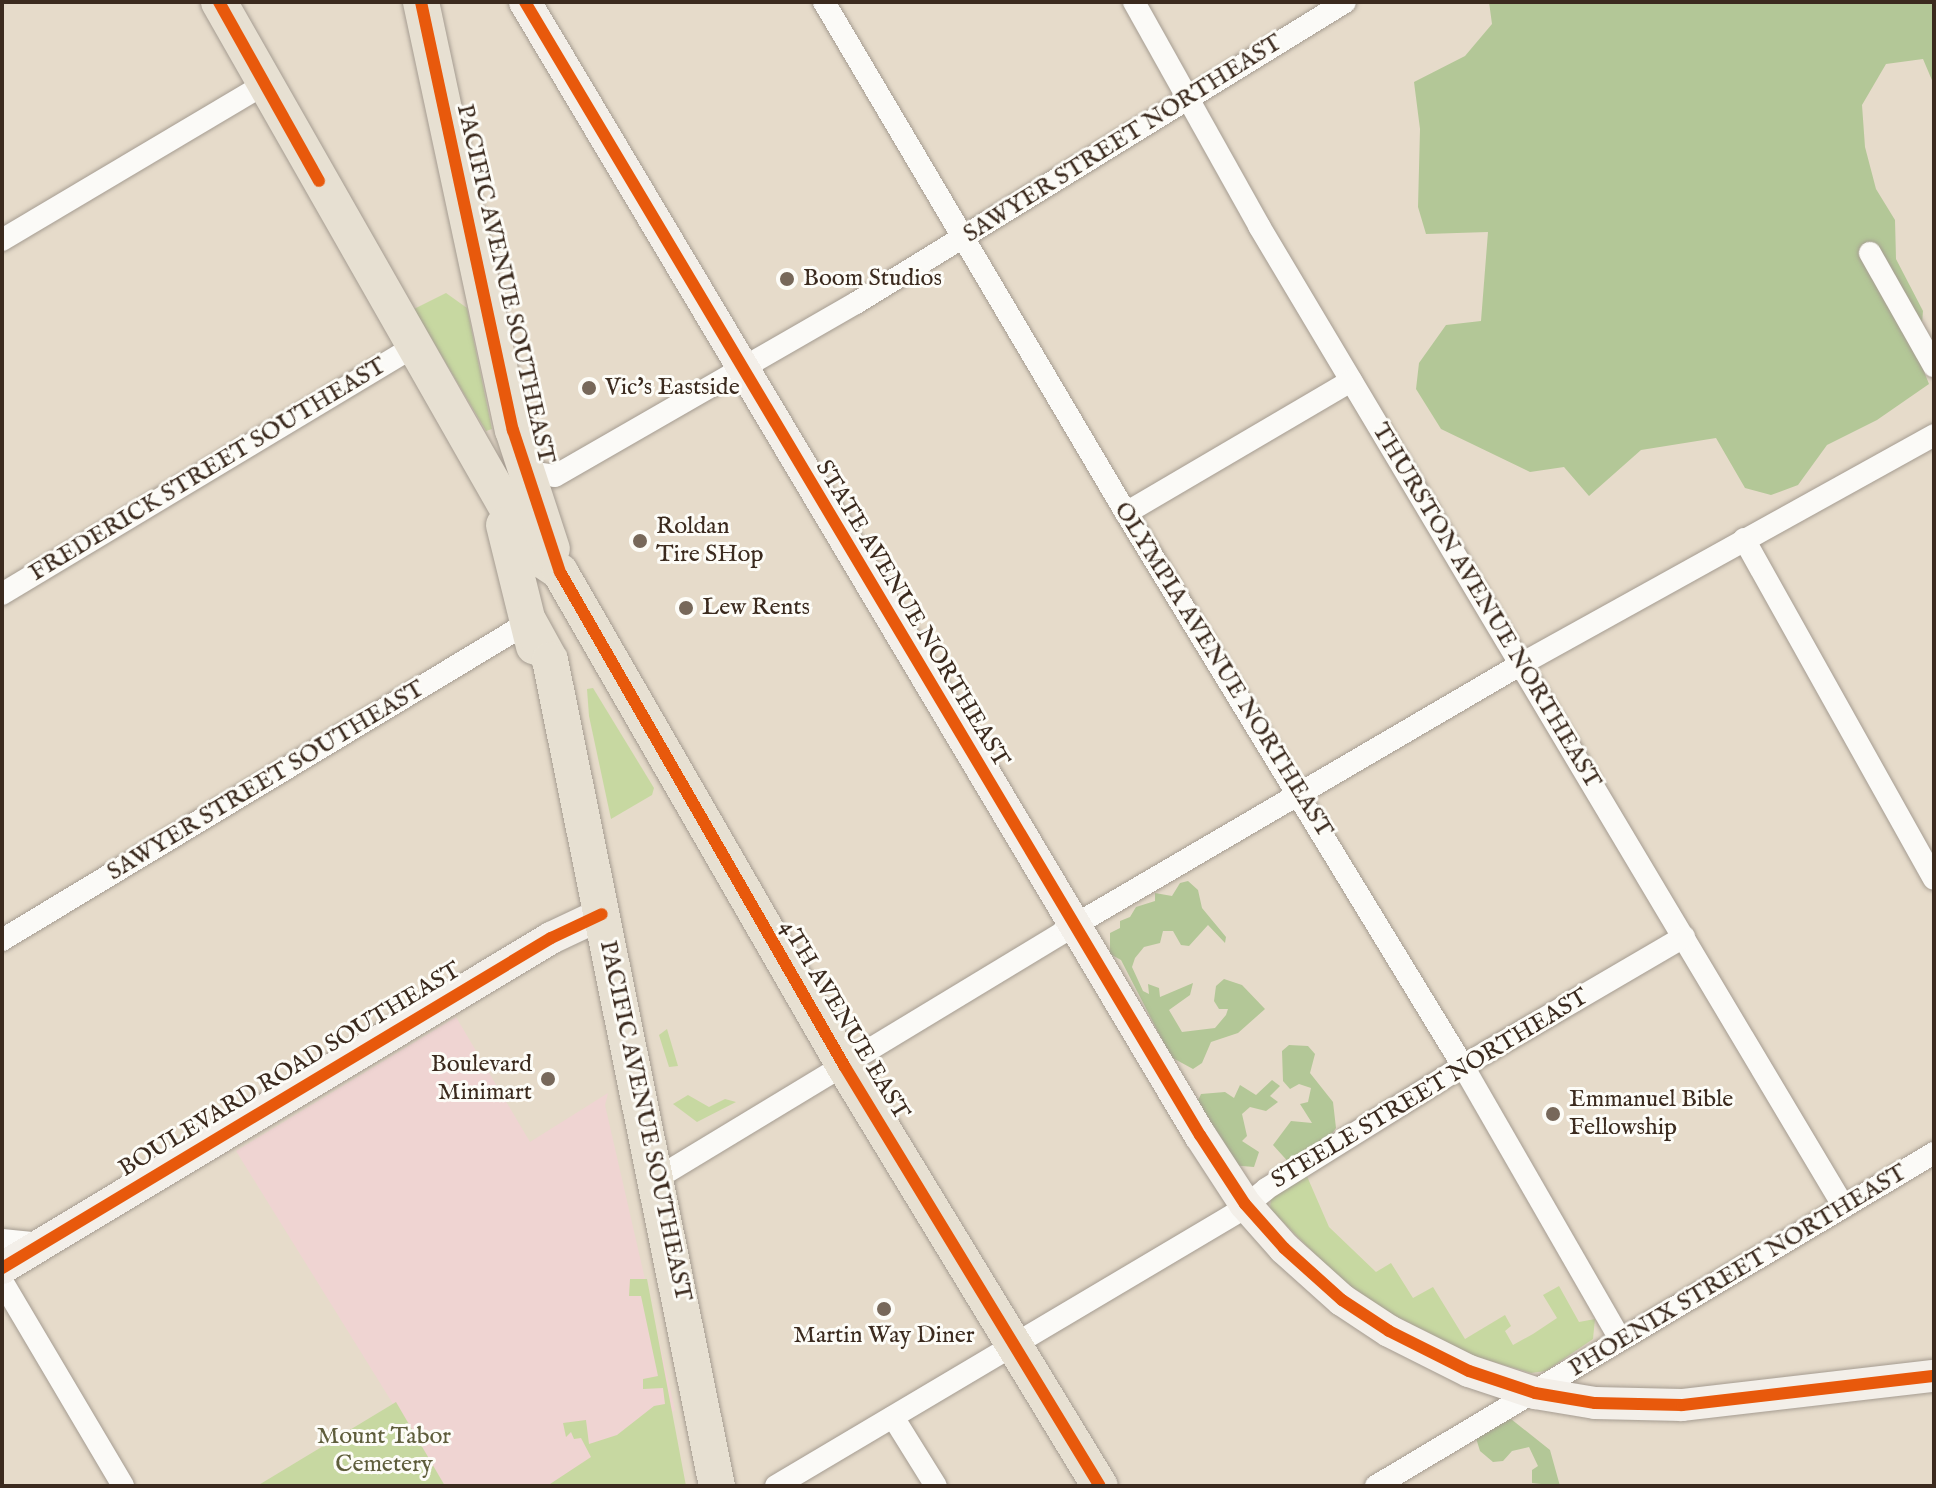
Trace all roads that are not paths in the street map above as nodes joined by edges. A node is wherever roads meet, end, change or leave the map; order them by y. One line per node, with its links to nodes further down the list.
1 (219, 2): 9 (main road)
2 (421, 2): 19 (main road, PACIFIC AVENUE SOUTHEAST)
3 (517, 2): 8 (street, STATE AVENUE NORTHEAST)
4 (525, 2): 8 (street, STATE AVENUE NORTHEAST)
5 (824, 2): 11 (street, OLYMPIA AVENUE NORTHEAST)
6 (1134, 2): 10 (street, THURSTON AVENUE NORTHEAST)
7 (1345, 2): 10 (street, SAWYER STREET NORTHEAST)
8 (546, 44): 16 (street, STATE AVENUE NORTHEAST)
9 (268, 82): 12 (street); 14 (main road)
10 (1188, 101): 11 (street, SAWYER STREET NORTHEAST); 17 (street, THURSTON AVENUE NORTHEAST)
11 (963, 237): 16 (street, SAWYER STREET NORTHEAST); 20 (street, OLYMPIA AVENUE NORTHEAST)
12 (2, 240)
13 (1870, 253): 15 (street)
14 (414, 346): 19 (main road); 23 (street, FREDERICK STREET SOUTHEAST)
15 (1934, 366)
16 (738, 368): 19 (street, SAWYER STREET NORTHEAST); 30 (street, STATE AVENUE NORTHEAST)
17 (1351, 381): 20 (street); 25 (street, THURSTON AVENUE NORTHEAST)
18 (1934, 435): 21 (street)
19 (506, 471): 22 (main road, PACIFIC AVENUE SOUTHEAST); 24 (main road, PACIFIC AVENUE SOUTHEAST)
20 (1126, 513): 27 (street, OLYMPIA AVENUE NORTHEAST)
21 (1744, 539): 25 (street); 28 (street)
22 (560, 572): 26 (main road, PACIFIC AVENUE SOUTHEAST); 34 (main road, 4TH AVENUE EAST)
23 (2, 594)
24 (529, 622): 26 (main road, PACIFIC AVENUE SOUTHEAST); 32 (street, SAWYER STREET SOUTHEAST)
25 (1523, 663): 27 (street); 31 (street, THURSTON AVENUE NORTHEAST)
26 (570, 756): 29 (main road, PACIFIC AVENUE SOUTHEAST)
27 (1301, 795): 30 (street); 33 (street, OLYMPIA AVENUE NORTHEAST)
28 (1934, 879)
29 (602, 914): 36 (main road, PACIFIC AVENUE SOUTHEAST); 40 (street, BOULEVARD ROAD SOUTHEAST)
30 (1074, 925): 34 (street); 37 (street, STATE AVENUE NORTHEAST)
31 (1684, 937): 33 (street, STEELE STREET NORTHEAST); 38 (street, THURSTON AVENUE NORTHEAST)
32 (2, 940)
33 (1463, 1066): 37 (street, STEELE STREET NORTHEAST); 43 (street, OLYMPIA AVENUE NORTHEAST)
34 (845, 1067): 36 (street); 44 (main road, 4TH AVENUE EAST)
35 (1934, 1153): 38 (street, PHOENIX STREET NORTHEAST)
36 (659, 1177): 49 (main road, PACIFIC AVENUE SOUTHEAST)
37 (1245, 1204): 44 (street, STEELE STREET NORTHEAST); 46 (street, STATE AVENUE NORTHEAST)
38 (1844, 1207): 43 (street, PHOENIX STREET NORTHEAST)
39 (2, 1240): 40 (street)
40 (43, 1244): 41 (street, BOULEVARD ROAD SOUTHEAST)
41 (2, 1268)
42 (2, 1281): 48 (street)
43 (1620, 1339): 46 (street, PHOENIX STREET NORTHEAST)
44 (1015, 1344): 47 (street, STEELE STREET NORTHEAST); 52 (main road, 4TH AVENUE EAST)
45 (1934, 1376): 46 (street, STATE AVENUE NORTHEAST)
46 (1535, 1393): 53 (street, PHOENIX STREET NORTHEAST)
47 (893, 1417): 50 (street, STEELE STREET NORTHEAST); 51 (street)
48 (123, 1486)
49 (717, 1486)
50 (776, 1486)
51 (936, 1486)
52 (1100, 1486)
53 (1376, 1486)

